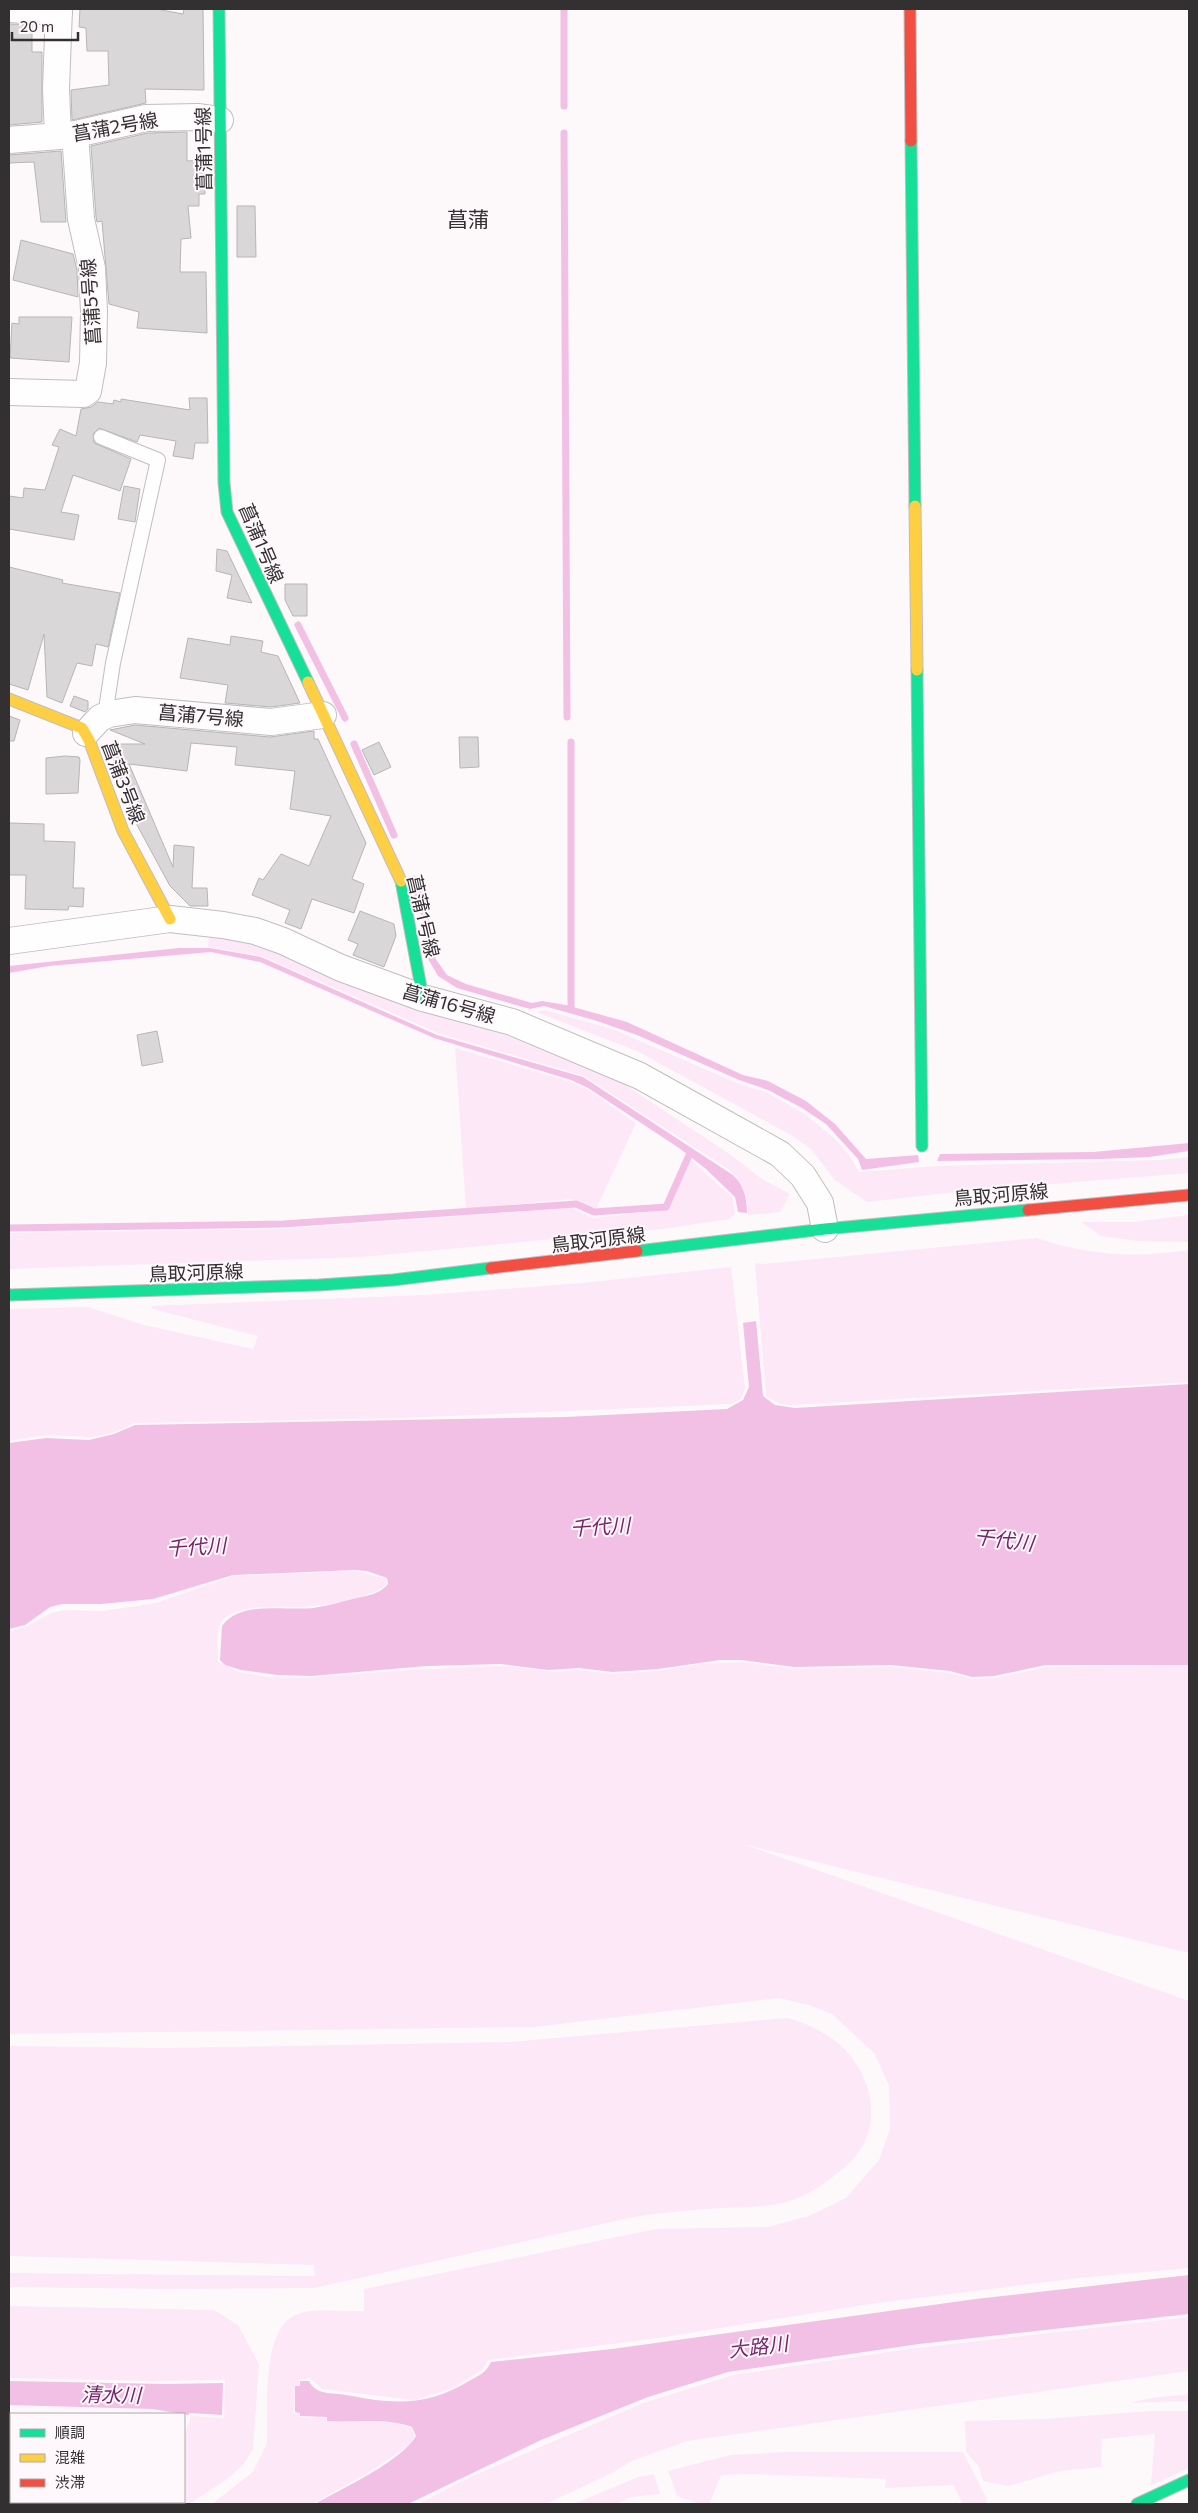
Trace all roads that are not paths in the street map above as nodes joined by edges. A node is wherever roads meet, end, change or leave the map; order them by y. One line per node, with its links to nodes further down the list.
1 (9, 9): 4 (street)
2 (219, 9): 5 (street, 菖蒲1号線)
3 (910, 9): 17 (street)
4 (59, 10): 6 (street, 菖蒲5号線)
5 (220, 120): 6 (street, 菖蒲2号線); 11 (street, 菖蒲1号線)
6 (67, 135): 7 (street, 菖蒲2号線); 8 (street, 菖蒲5号線)
7 (9, 140)
8 (9, 392)
9 (101, 437): 12 (lane)
10 (9, 699): 13 (street, 菖蒲3号線)
11 (323, 715): 12 (street, 菖蒲7号線); 16 (street, 菖蒲1号線)
12 (105, 716): 13 (street)
13 (86, 733): 14 (street, 菖蒲3号線)
14 (170, 919): 15 (street, 菖蒲16号線); 16 (street, 菖蒲16号線)
15 (9, 941)
16 (423, 998): 19 (street, 菖蒲16号線)
17 (922, 1146)
18 (1189, 1195): 19 (street, 鳥取河原線)
19 (825, 1229): 20 (street, 鳥取河原線)
20 (9, 1295)
21 (1173, 2492): 22 (street)
22 (1137, 2504)

